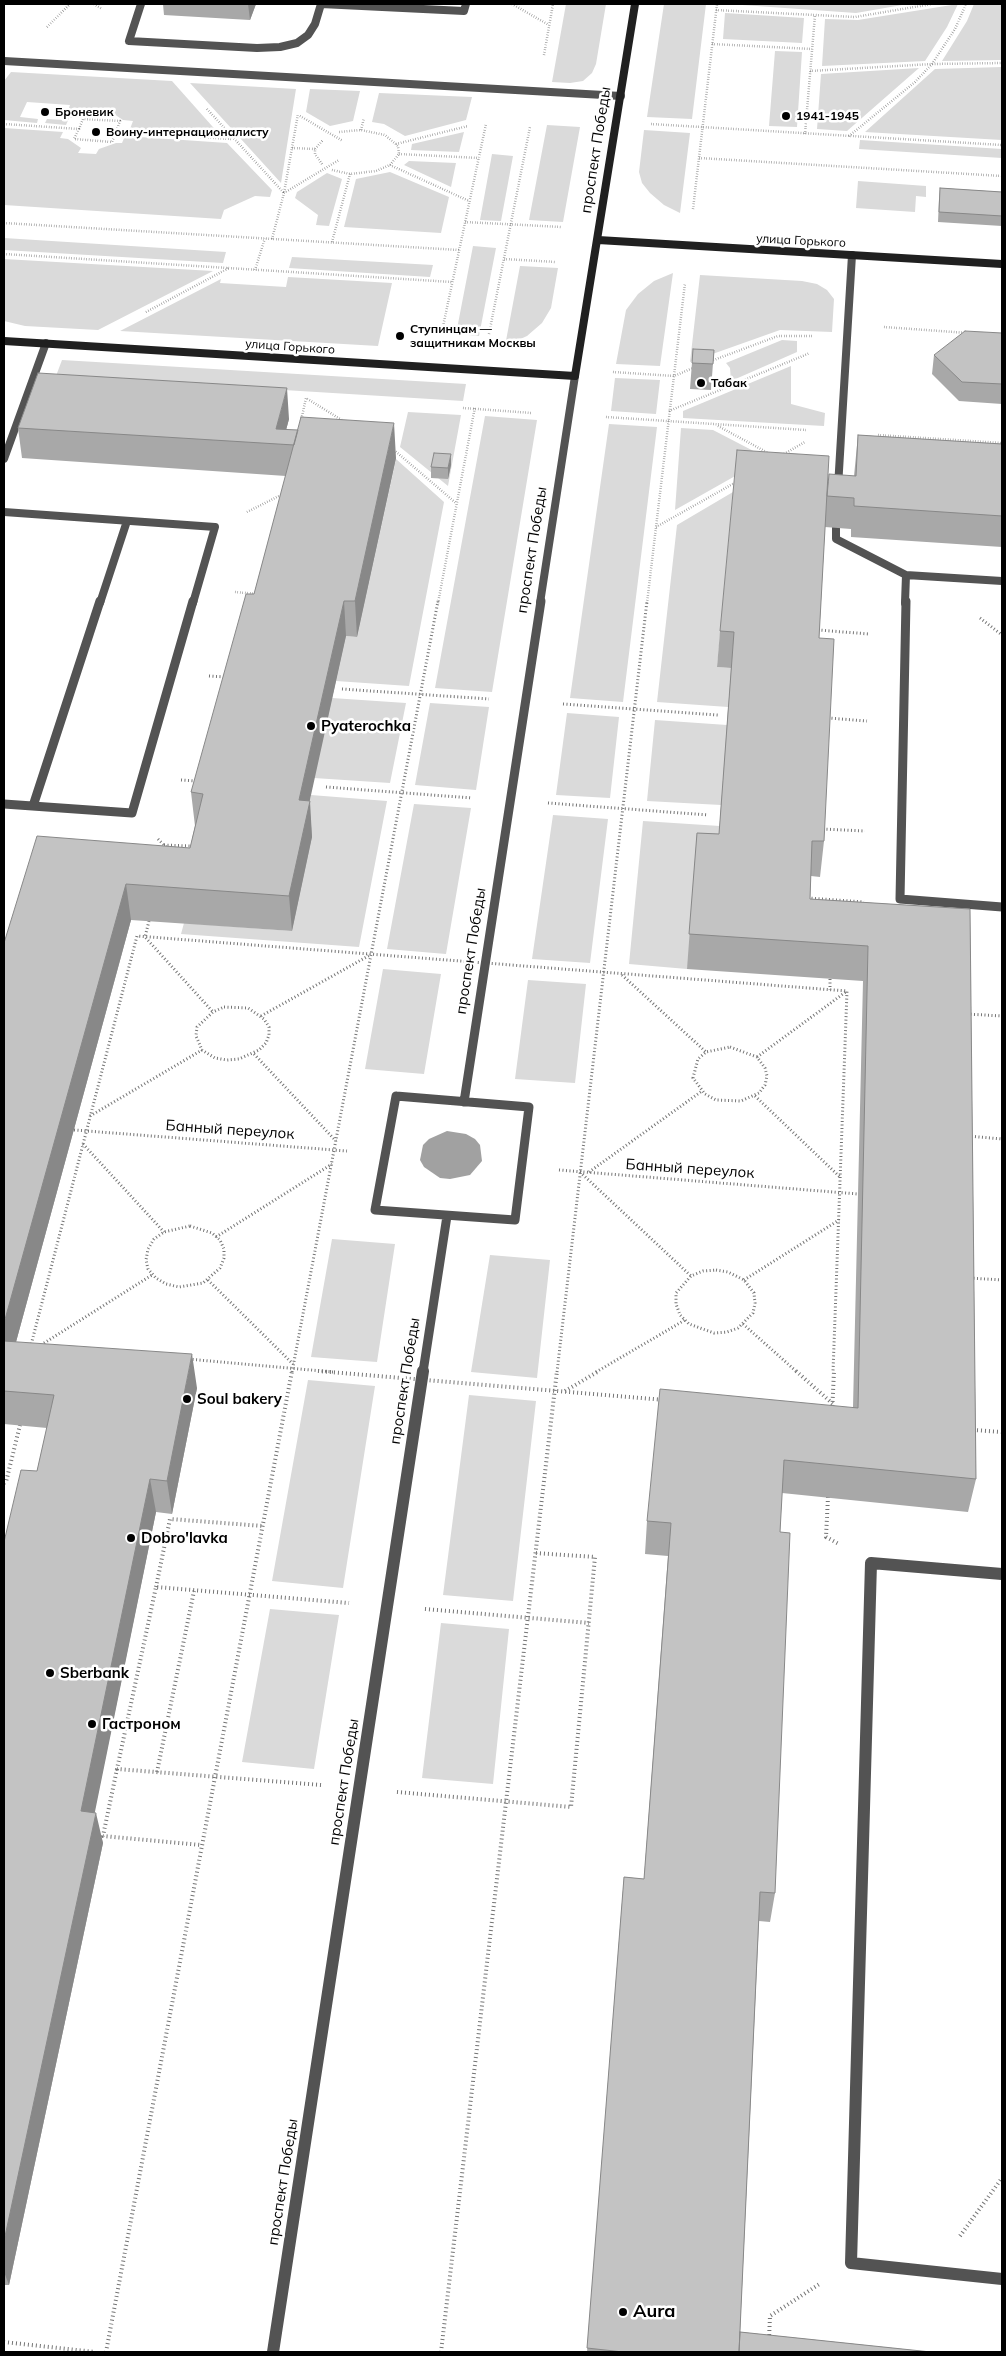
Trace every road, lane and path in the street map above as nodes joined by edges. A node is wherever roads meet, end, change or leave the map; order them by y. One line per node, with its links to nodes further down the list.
1 (141, 4): 2 (street)
2 (466, 4)
3 (512, 4): 11 (path)
4 (554, 4): 11 (path)
5 (635, 4): 21 (main road, проспект Победы)
6 (716, 4): 9 (path)
7 (932, 4): 10 (path)
8 (966, 4): 16 (path)
9 (716, 10): 10 (path); 12 (path)
10 (815, 15): 13 (path)
11 (549, 25): 20 (path)
12 (712, 44): 13 (path); 27 (path)
13 (812, 49): 18 (path)
14 (4, 61): 17 (street)
15 (1002, 63): 16 (path)
16 (932, 64): 18 (path); 32 (path)
17 (173, 71): 19 (street); 33 (path)
18 (810, 71): 31 (path)
19 (304, 78): 20 (street); 22 (path)
20 (537, 92): 21 (street); 53 (path)
21 (620, 96): 23 (main road, проспект Победы)
22 (298, 114): 35 (path); 38 (path)
23 (616, 122): 27 (path); 54 (main road, проспект Победы)
24 (479, 123): 41 (path)
25 (4, 124): 28 (path)
26 (472, 125): 36 (path)
27 (702, 128): 31 (path); 42 (path)
28 (79, 129): 29 (path); 29 (path)
29 (116, 132): 33 (path)
30 (339, 132): 36 (path)
31 (806, 134): 32 (path)
32 (848, 136): 37 (path)
33 (232, 139): 49 (path)
34 (323, 140): 39 (path)
35 (343, 141)
36 (396, 144): 40 (path)
37 (1002, 145)
38 (292, 148): 39 (path); 49 (path)
39 (315, 149): 44 (path)
40 (399, 154): 41 (path); 45 (path)
41 (479, 158): 50 (path)
42 (699, 158): 48 (path); 59 (path)
43 (339, 160): 49 (path)
44 (322, 164)
45 (390, 165): 47 (path); 50 (path)
46 (332, 170): 47 (path)
47 (350, 174): 58 (path)
48 (1002, 176)
49 (284, 193): 56 (path)
50 (469, 201): 51 (path)
51 (465, 222): 53 (path); 60 (path)
52 (4, 223): 55 (path)
53 (511, 224): 54 (path); 63 (path)
54 (600, 229): 57 (main road, проспект Победы)
55 (265, 238): 56 (path); 67 (path)
56 (272, 239): 58 (path)
57 (598, 240): 59 (main road, улица Горького); 64 (main road, проспект Победы)
58 (332, 242): 60 (path)
59 (689, 246): 62 (main road, улица Горького); 80 (path)
60 (459, 250): 68 (path)
61 (4, 254): 66 (path)
62 (852, 255): 65 (main road, улица Горького); 70 (street)
63 (504, 259): 64 (path); 78 (path)
64 (594, 264): 79 (main road, проспект Победы)
65 (1002, 264)
66 (230, 268): 67 (path); 69 (path)
67 (255, 270): 68 (path)
68 (452, 282): 71 (path)
69 (139, 315)
70 (848, 325): 72 (path); 73 (street)
71 (442, 331)
72 (970, 333)
73 (848, 337): 76 (path); 86 (path); 93 (street)
74 (4, 341): 75 (main road, улица Горького)
75 (46, 343): 78 (main road, улица Горького); 96 (street)
76 (708, 362)
77 (700, 366): 80 (path)
78 (482, 370): 79 (main road, улица Горького); 85 (path)
79 (576, 373): 80 (path); 87 (street, проспект Победы)
80 (674, 376): 86 (path)
81 (297, 398): 82 (path)
82 (306, 398): 83 (path); 89 (path); 91 (path)
83 (316, 399)
84 (455, 408): 85 (path)
85 (475, 409): 87 (path); 100 (path)
86 (669, 411): 88 (path)
87 (570, 415): 88 (path); 133 (street, проспект Победы)
88 (668, 421): 90 (path); 104 (path)
89 (346, 422)
90 (716, 424): 92 (path); 92 (path)
91 (300, 425)
92 (823, 431): 93 (path)
93 (841, 433): 94 (path); 99 (street)
94 (1002, 443)
95 (393, 450): 100 (path)
96 (4, 459)
97 (745, 476): 104 (path)
98 (285, 485): 103 (path)
99 (837, 499)
100 (456, 504): 118 (path)
101 (4, 512): 102 (street)
102 (127, 521): 103 (street); 111 (street)
103 (216, 527): 111 (street)
104 (656, 528): 144 (path)
105 (836, 528): 106 (street)
106 (906, 575): 107 (street); 109 (street)
107 (1002, 581)
108 (818, 630): 109 (path)
109 (905, 636): 115 (street)
110 (4, 804): 111 (street)
111 (33, 806)
112 (164, 845): 113 (path)
113 (193, 846)
114 (807, 898): 115 (path)
115 (900, 899): 116 (street)
116 (1002, 907)
117 (149, 921): 123 (path)
118 (371, 955): 125 (path); 138 (path)
119 (622, 974): 128 (path)
120 (830, 979): 121 (path)
121 (830, 990)
122 (847, 991): 130 (path)
123 (213, 1012): 125 (path); 127 (path)
124 (964, 1014): 126 (path)
125 (261, 1016): 129 (path)
126 (1002, 1016)
127 (202, 1050): 129 (path); 134 (path)
128 (706, 1052): 130 (path); 131 (path)
129 (254, 1054): 138 (path)
130 (757, 1057): 132 (path)
131 (702, 1091): 132 (path); 145 (path)
132 (755, 1096): 146 (path)
133 (464, 1102): 141 (street); 143 (street)
134 (90, 1117)
135 (74, 1130): 140 (path, Банный переулок)
136 (965, 1136): 137 (path)
137 (1002, 1139)
138 (336, 1141): 140 (path)
139 (82, 1144): 150 (path)
140 (334, 1150): 141 (path, Банный переулок); 142 (path)
141 (385, 1154): 148 (street)
142 (332, 1164): 151 (path); 161 (path)
143 (521, 1167): 144 (path, Банный переулок); 148 (street)
144 (580, 1172): 145 (path, Банный переулок); 153 (path); 172 (path)
145 (589, 1172): 147 (path, Банный переулок)
146 (841, 1178)
147 (858, 1194)
148 (447, 1216): 178 (street, проспект Победы)
149 (839, 1220): 156 (path)
150 (164, 1232): 151 (path); 152 (path)
151 (216, 1237): 155 (path)
152 (152, 1275): 155 (path); 160 (path)
153 (691, 1276): 156 (path); 158 (path)
154 (966, 1278): 157 (path)
155 (208, 1280): 161 (path)
156 (744, 1280): 159 (path)
157 (1002, 1280)
158 (686, 1320): 159 (path); 162 (path)
159 (743, 1324): 163 (path)
160 (38, 1354)
161 (293, 1364): 171 (path)
162 (564, 1392)
163 (833, 1404)
164 (832, 1414): 165 (path)
165 (832, 1422)
166 (20, 1425): 169 (path)
167 (968, 1430): 168 (path)
168 (1002, 1432)
169 (4, 1483)
170 (828, 1497): 173 (path)
171 (263, 1526): 175 (path); 177 (path)
172 (535, 1553): 179 (path); 180 (path)
173 (871, 1563): 174 (street); 188 (street)
174 (1002, 1574)
175 (156, 1587): 176 (path); 181 (path)
176 (194, 1590): 177 (path); 182 (path)
177 (249, 1594): 178 (path); 183 (path)
178 (387, 1606): 179 (path); 184 (street, проспект Победы)
179 (527, 1618): 180 (path); 185 (path)
180 (589, 1623): 185 (path)
181 (118, 1768): 182 (path); 186 (path)
182 (157, 1772): 183 (path)
183 (215, 1776): 184 (path); 186 (path)
184 (359, 1788): 185 (path); 195 (street, проспект Победы)
185 (505, 1801): 196 (path)
186 (202, 1846): 194 (path)
187 (1002, 2178): 189 (path)
188 (851, 2263): 189 (street); 192 (path)
189 (935, 2272): 190 (street)
190 (1002, 2279)
191 (4, 2342): 193 (path)
192 (769, 2343)
193 (95, 2352)
194 (106, 2352)
195 (273, 2352)
196 (441, 2352)

